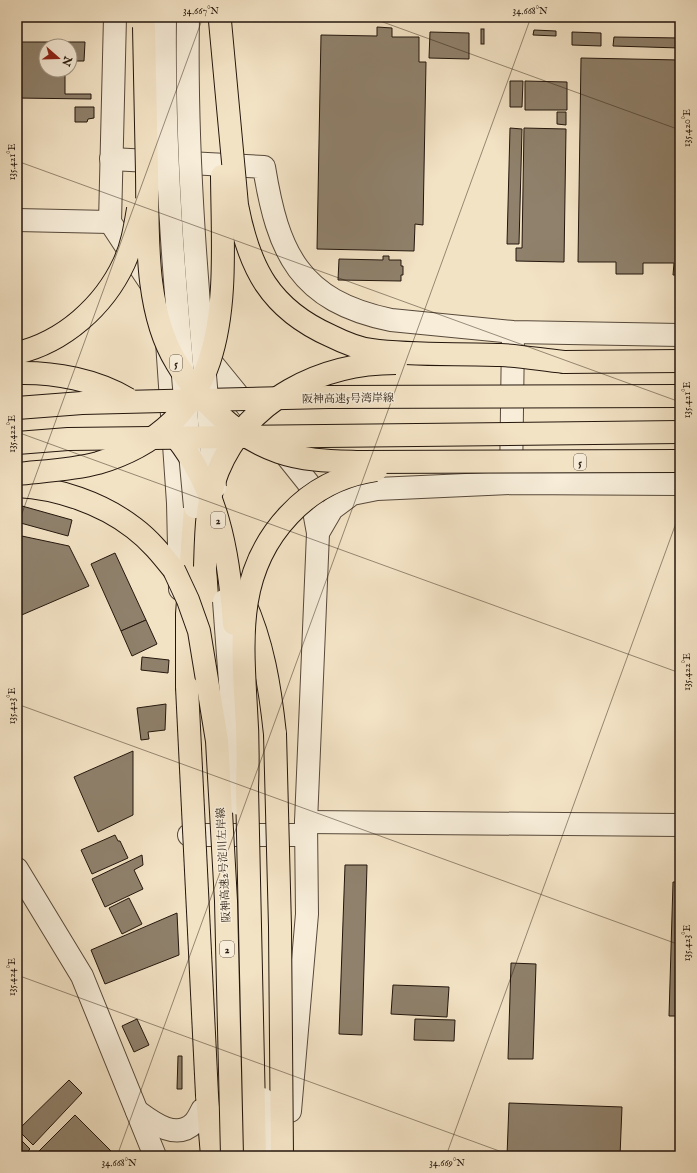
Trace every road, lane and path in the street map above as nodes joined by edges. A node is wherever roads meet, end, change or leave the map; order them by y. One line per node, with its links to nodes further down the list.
1 (115, 17): 6 (street)
2 (165, 17): 30 (street, bridge)
3 (188, 17): 32 (street, bridge)
4 (220, 19): 14 (highway, bridge); 25 (highway, bridge)
5 (144, 22): 12 (highway, 5, bridge); 23 (highway, 5, bridge)
6 (111, 159): 8 (street); 10 (street)
7 (17, 220): 8 (street)
8 (110, 222): 9 (street)
9 (165, 305): 16 (street); 19 (street)
10 (513, 332): 11 (street); 26 (street)
11 (680, 335)
12 (17, 353)
13 (680, 361): 14 (highway)
14 (564, 362): 33 (highway, 2, bridge)
15 (17, 373): 34 (highway, 2, bridge)
16 (220, 373): 19 (street); 22 (street)
17 (680, 396): 18 (highway, 阪神高速5号湾岸線, bridge)
18 (17, 408)
19 (172, 410): 37 (street)
20 (680, 432): 21 (highway, bridge)
21 (17, 443)
22 (278, 445): 29 (street); 31 (street)
23 (479, 462): 24 (highway, 5, bridge); 34 (highway, 2, bridge)
24 (680, 462)
25 (17, 474)
26 (511, 483): 27 (street); 29 (street)
27 (680, 484)
28 (17, 486): 33 (highway, 2, bridge)
29 (377, 489): 31 (street)
30 (195, 507): 43 (highway, bridge); 44 (street, bridge)
31 (318, 533): 36 (street)
32 (221, 562): 47 (street, bridge); 48 (highway, bridge)
33 (216, 741): 45 (highway, 阪神高速2号淀川左岸線 / 2, bridge)
34 (247, 788): 46 (highway, 2, bridge)
35 (680, 825): 36 (street)
36 (306, 829): 37 (street); 49 (street)
37 (189, 835): 39 (street)
38 (17, 870): 40 (street)
39 (202, 1110): 40 (street); 42 (street)
40 (137, 1111): 41 (street)
41 (155, 1156)
42 (203, 1156)
43 (212, 1156)
44 (228, 1156)
45 (232, 1156)
46 (255, 1156)
47 (267, 1156)
48 (282, 1156)
49 (287, 1156)

